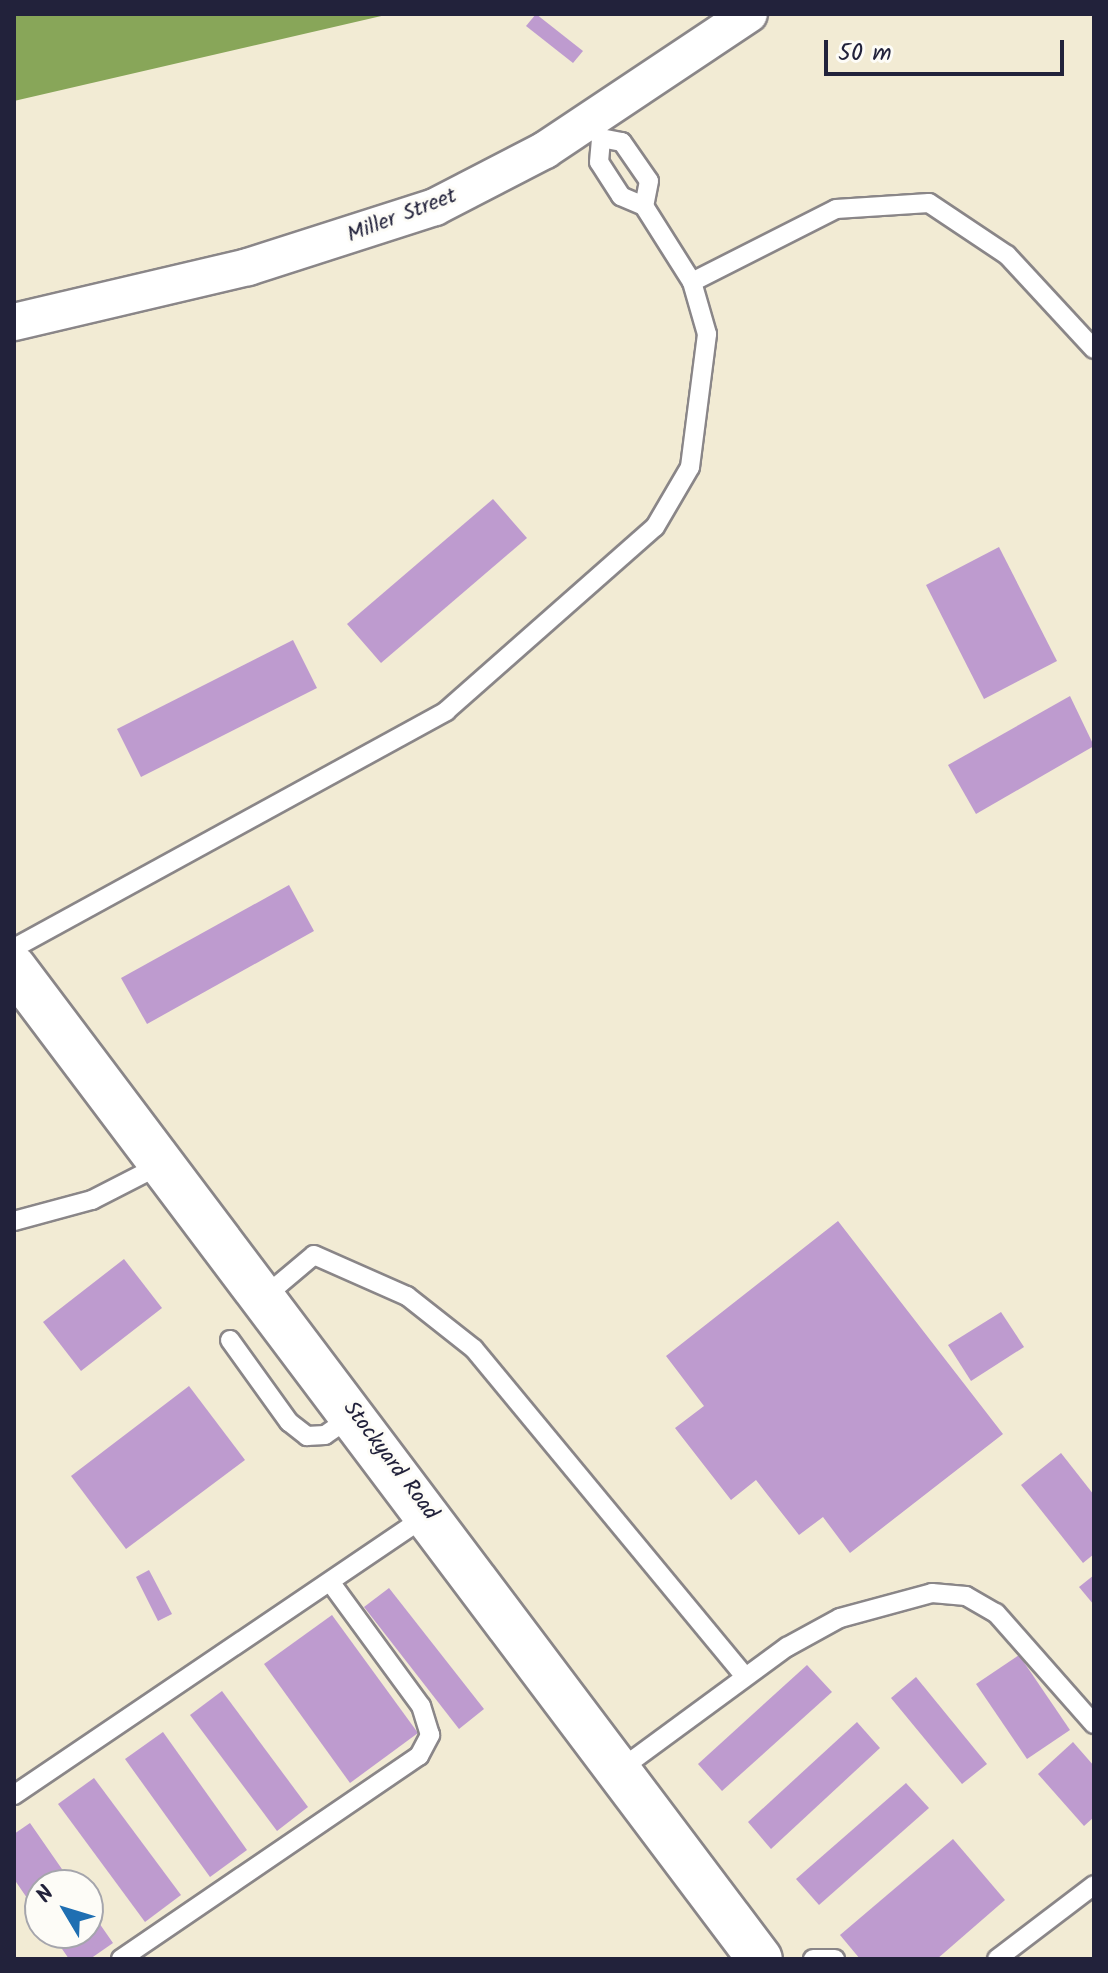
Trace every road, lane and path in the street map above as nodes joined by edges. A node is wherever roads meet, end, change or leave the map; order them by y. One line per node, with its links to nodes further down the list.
1 (749, 14): 2 (street, Miller Street)
2 (596, 130): 3 (lane); 3 (lane); 5 (street, Miller Street)
3 (644, 206): 4 (lane)
4 (692, 282): 6 (lane); 7 (lane)
5 (14, 322)
6 (1094, 349)
7 (14, 948)
8 (14, 968): 9 (street, Stockyard Road)
9 (162, 1164): 10 (lane); 11 (street, Stockyard Road)
10 (14, 1221)
11 (264, 1297): 13 (street, Stockyard Road); 16 (lane)
12 (230, 1340): 13 (lane)
13 (354, 1414): 14 (street, Stockyard Road)
14 (429, 1513): 15 (lane); 18 (street, Stockyard Road)
15 (331, 1583): 19 (lane); 21 (lane)
16 (742, 1673): 17 (lane); 18 (lane)
17 (1094, 1724)
18 (618, 1771): 22 (street, Stockyard Road)
19 (14, 1795)
20 (1094, 1885): 25 (lane)
21 (121, 1959)
22 (760, 1959)
23 (813, 1959): 24 (lane)
24 (835, 1959)
25 (997, 1959)

